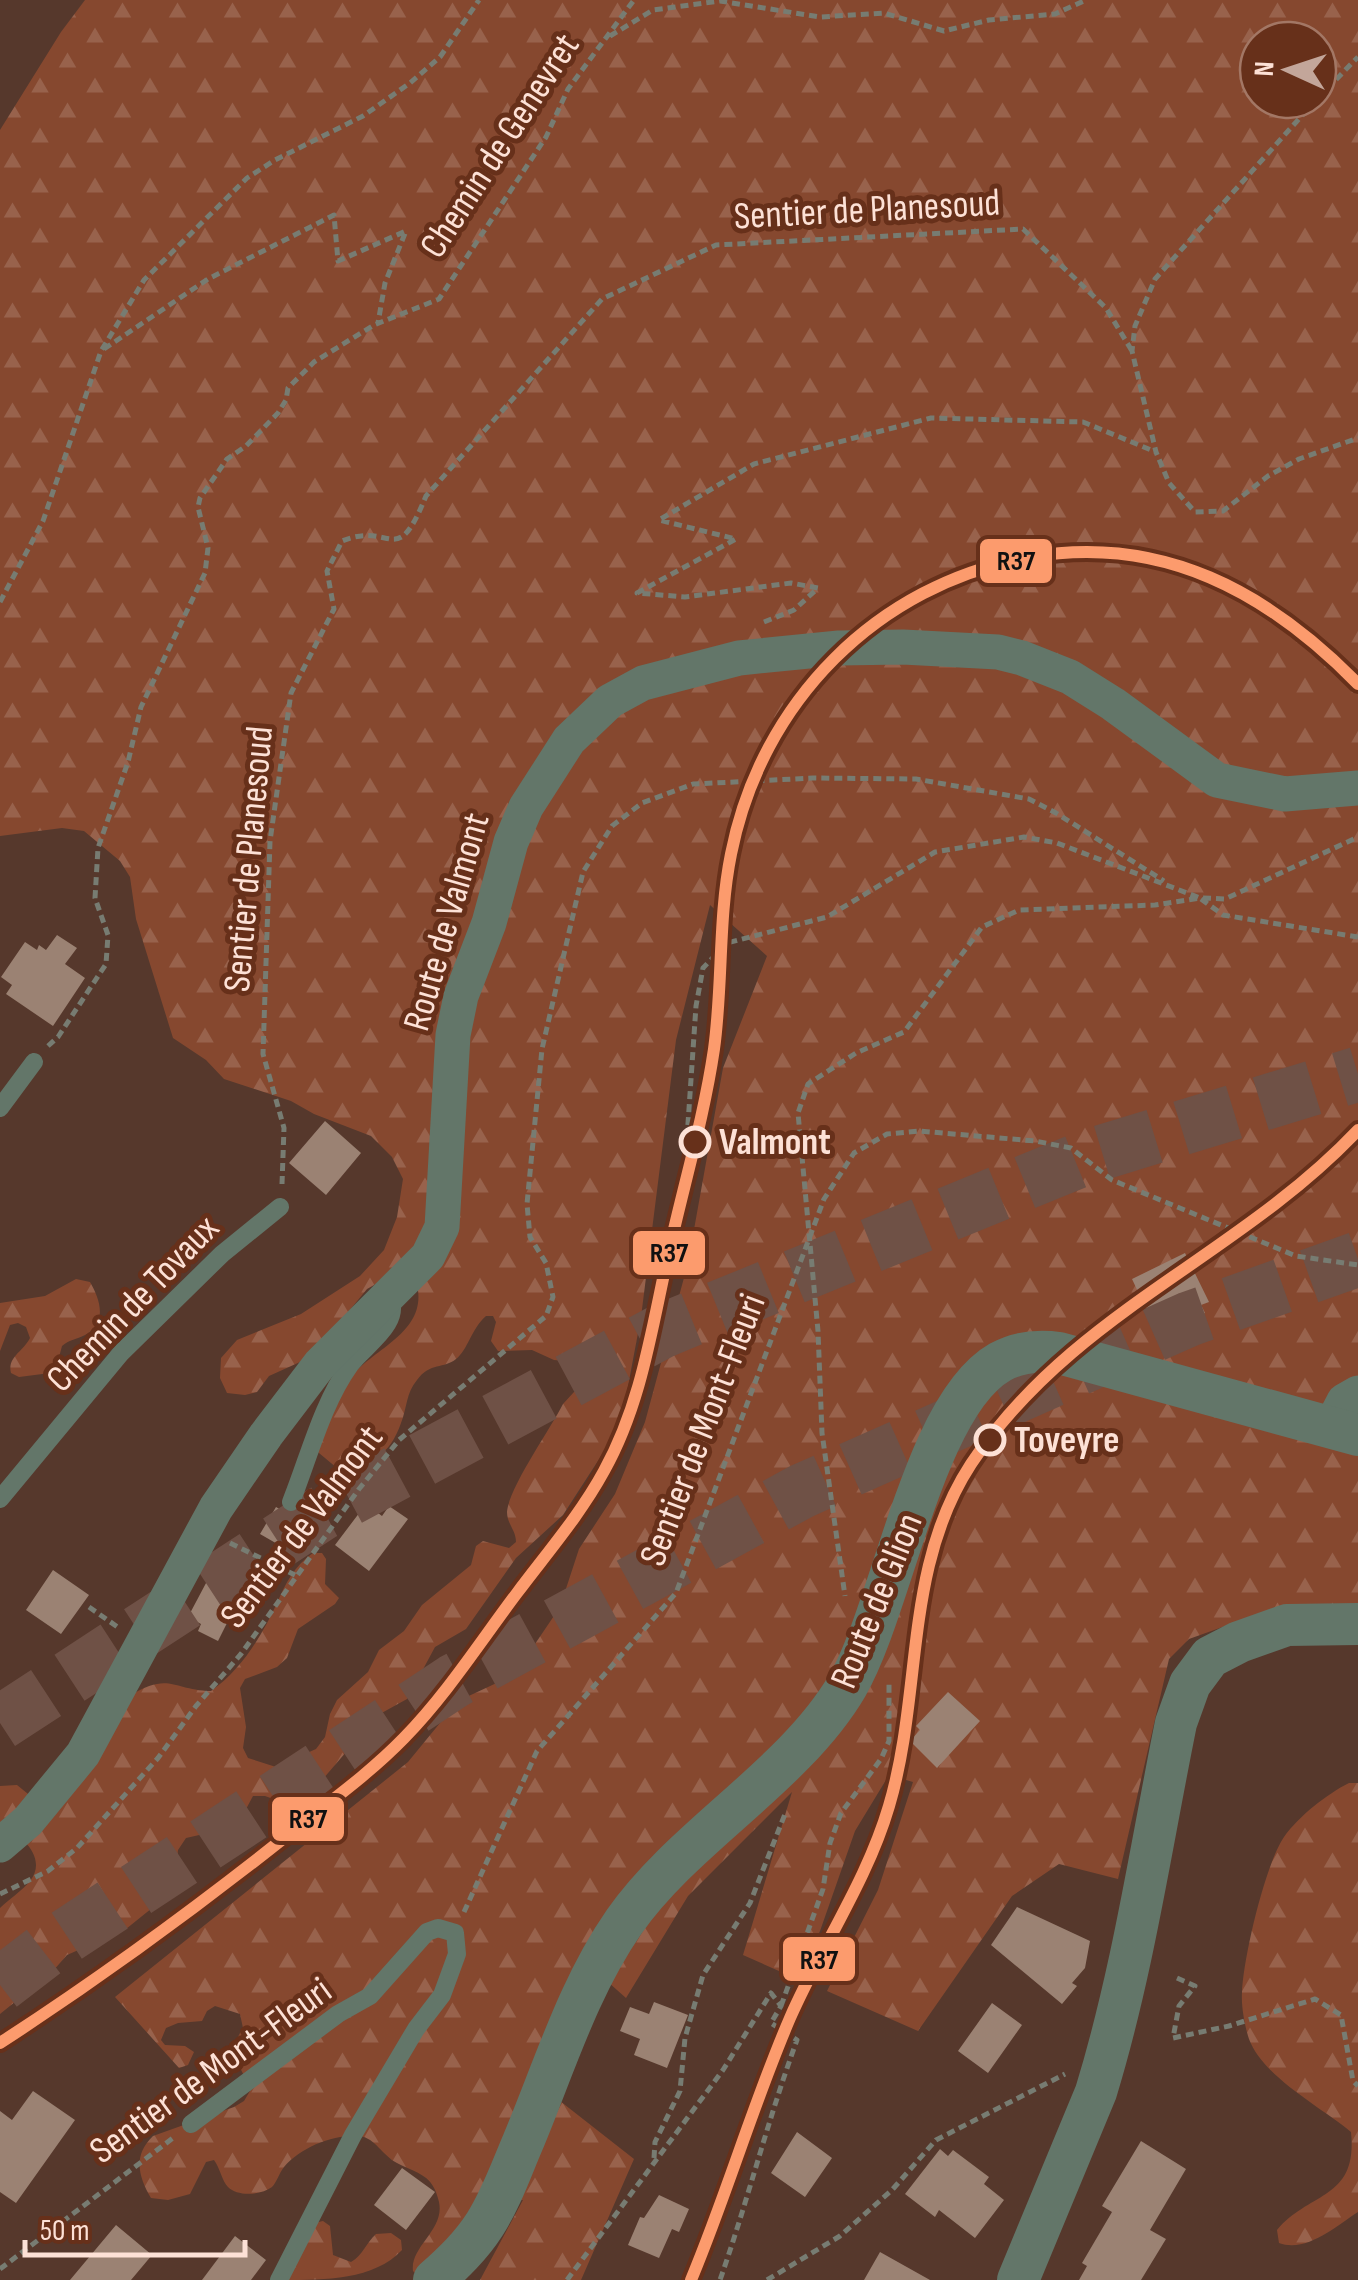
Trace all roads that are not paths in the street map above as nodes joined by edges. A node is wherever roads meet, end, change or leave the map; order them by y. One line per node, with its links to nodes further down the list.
1 (1358, 788): 5 (street, Route de Valmont)
2 (34, 1062): 3 (lane)
3 (0, 1108)
4 (280, 1207): 8 (lane, Chemin de Tovaux)
5 (389, 1295): 9 (lane); 11 (street, Route de Valmont)
6 (1358, 1394): 7 (street)
7 (1344, 1432): 14 (street, Route de Glion)
8 (0, 1499)
9 (291, 1502)
10 (1358, 1624): 15 (street)
11 (0, 1845)
12 (191, 2124): 13 (lane, Sentier de Mont-Fleuri)
13 (278, 2280)
14 (434, 2280)
15 (1018, 2280)

